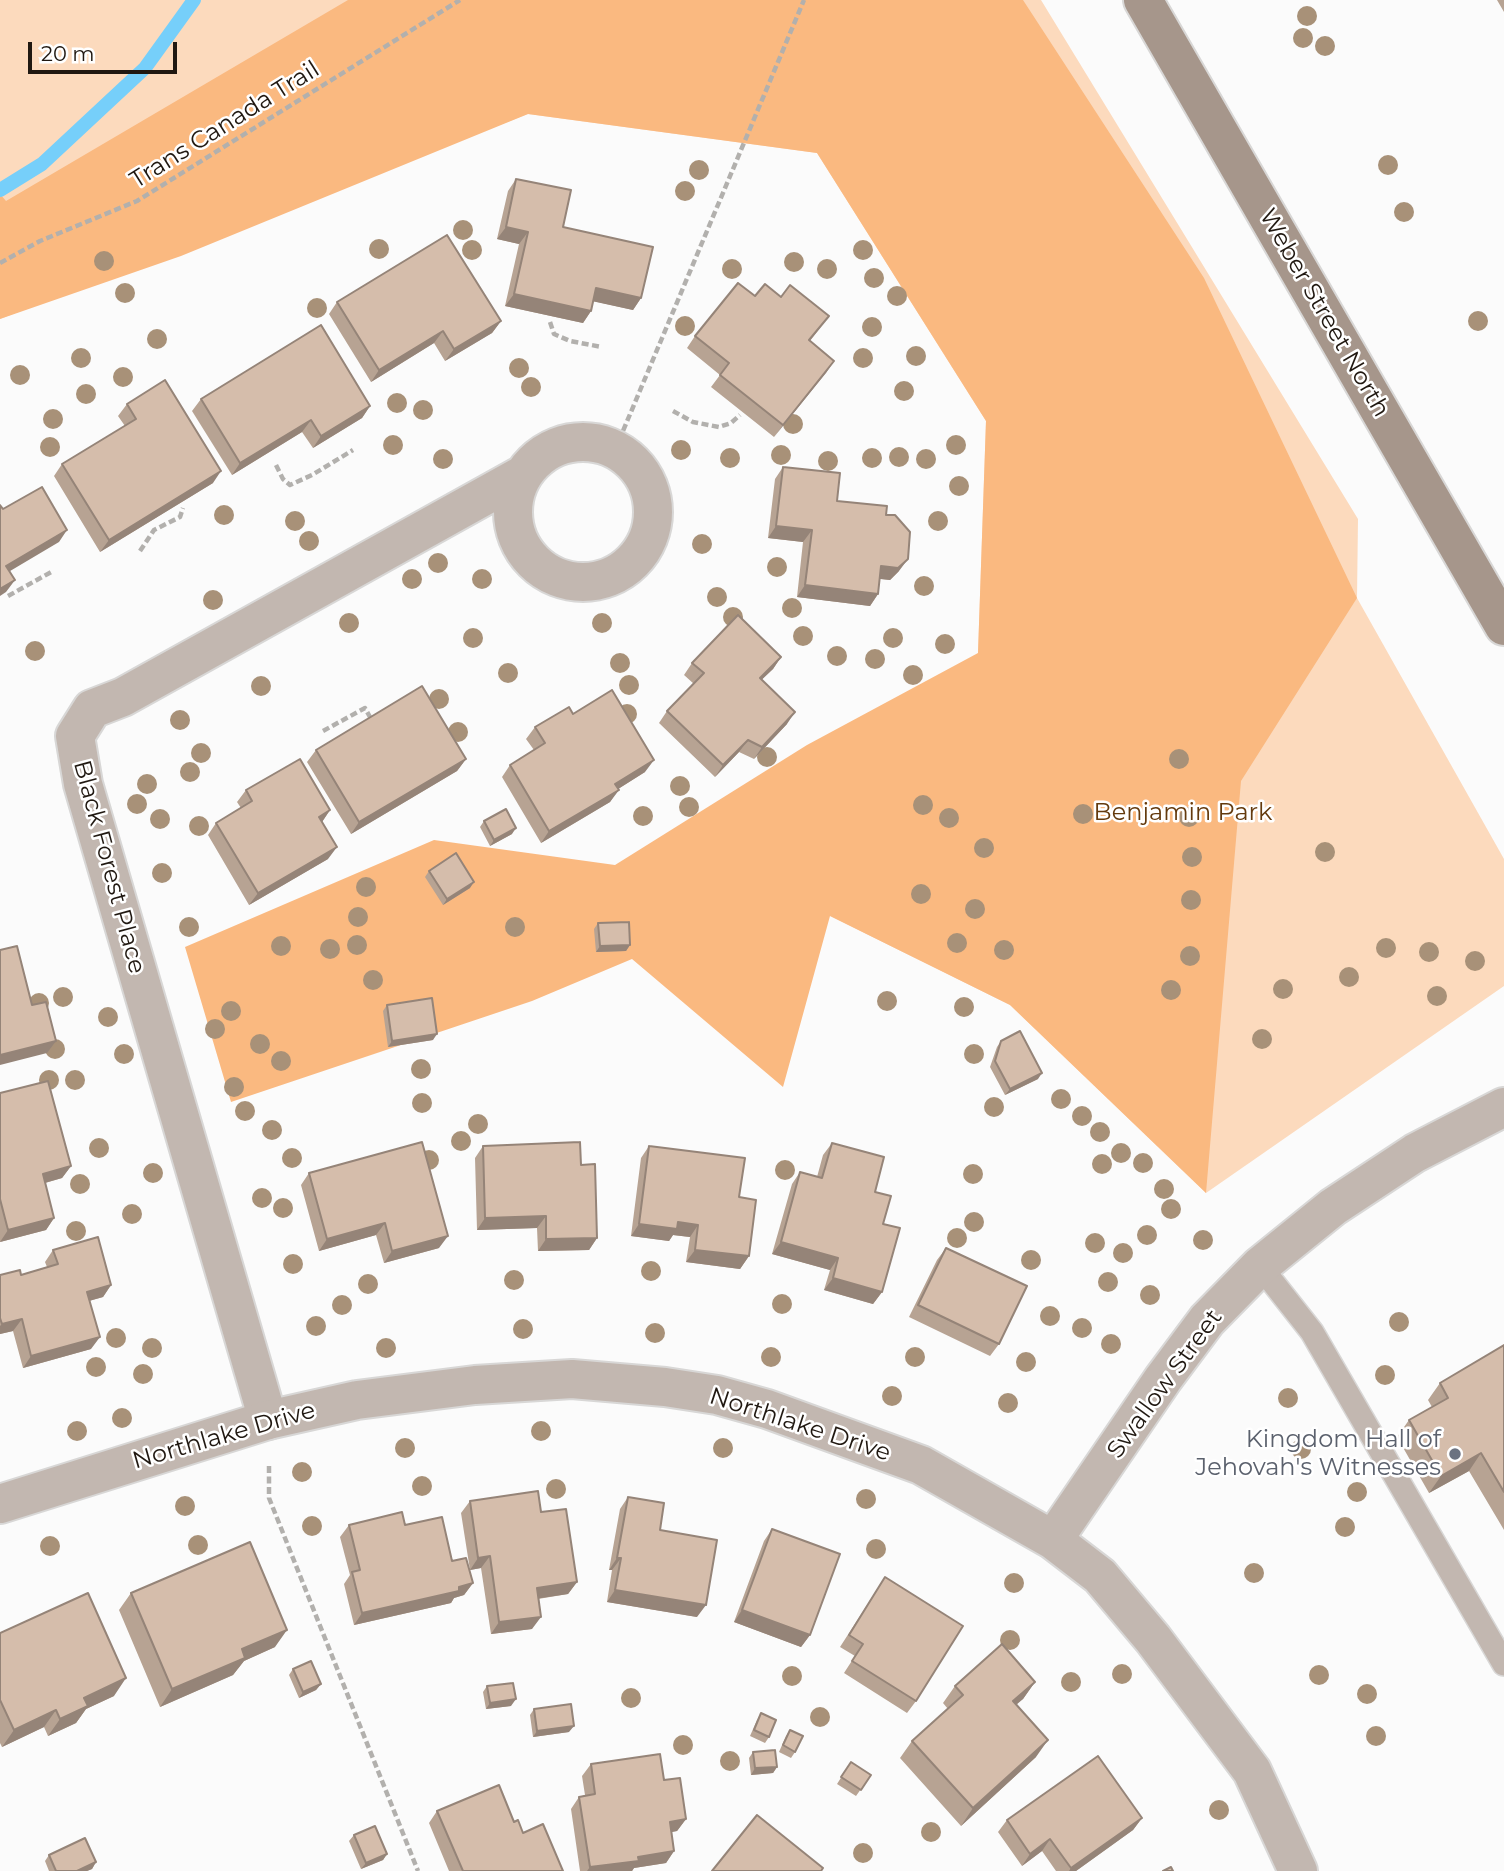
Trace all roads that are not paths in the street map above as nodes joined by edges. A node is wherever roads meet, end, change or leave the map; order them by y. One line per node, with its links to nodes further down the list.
1 (1143, 0): 3 (main road, Weber Street North)
2 (524, 474): 2 (street, Black Forest Place); 6 (street, Black Forest Place)
3 (1504, 626)
4 (1504, 1107): 5 (street, Swallow Street)
5 (1260, 1266): 8 (street, Swallow Street); 9 (lane)
6 (268, 1420): 7 (street, Northlake Drive); 8 (street, Northlake Drive)
7 (0, 1504)
8 (1053, 1540): 10 (street, Northlake Drive)
9 (1502, 1654)
10 (1298, 1871)

